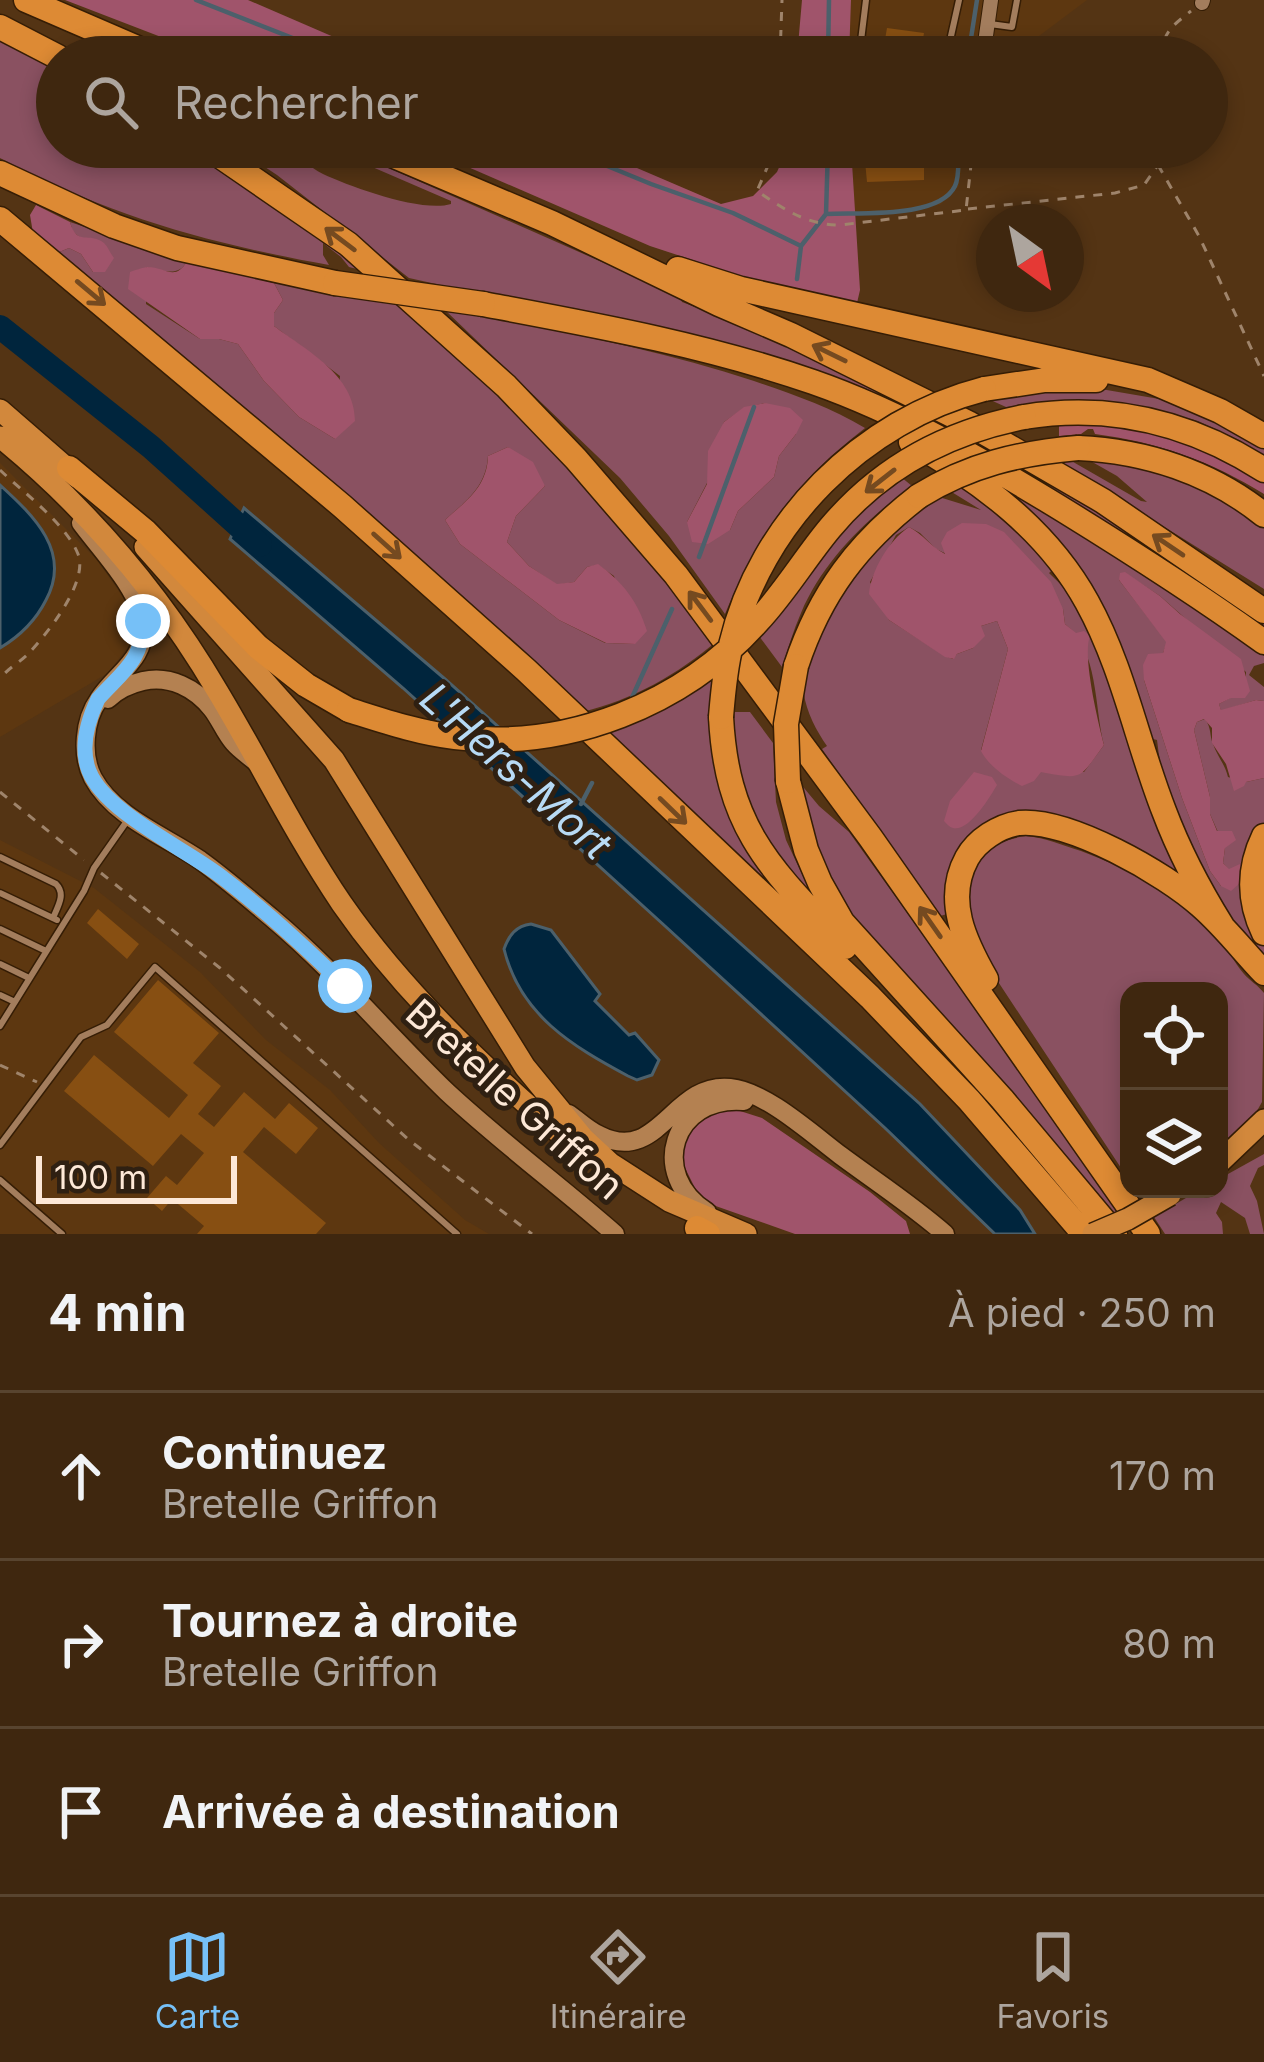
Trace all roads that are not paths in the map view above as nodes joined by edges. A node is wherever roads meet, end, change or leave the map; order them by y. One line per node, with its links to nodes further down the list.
1 (26, 0): 8 (highway)
2 (866, 0): 9 (lane)
3 (958, 0): 10 (lane)
4 (992, 0): 6 (street)
5 (1017, 0): 6 (lane)
6 (988, 23): 11 (street)
7 (0, 27): 12 (highway)
8 (109, 36)
9 (862, 36)
10 (951, 36)
11 (986, 36)
12 (36, 46)
13 (238, 168): 47 (highway, one-way to 13)
14 (422, 168): 17 (highway)
15 (0, 172): 18 (highway, bridge)
16 (0, 219): 64 (highway, one-way to 64)
17 (552, 224): 19 (highway); 26 (highway, one-way to 17)
18 (765, 367): 27 (highway); 37 (highway)
19 (1181, 395): 21 (highway); 46 (highway, bridge)
20 (0, 410): 24 (highway)
21 (1264, 436)
22 (0, 437): 24 (highway)
23 (1264, 470): 24 (highway, one-way to 24, bridge)
24 (63, 479): 28 (main road); 29 (highway); 48 (highway)
25 (1264, 514): 46 (highway, bridge)
26 (1264, 611)
27 (1264, 642)
28 (92, 715): 29 (main road); 30 (main road, Bretelle Griffon)
29 (258, 763): 58 (highway)
30 (130, 816): 36 (lane); 61 (main road, Bretelle Griffon)
31 (1264, 836): 35 (highway)
32 (0, 857): 34 (lane)
33 (0, 893): 34 (lane)
34 (53, 918): 36 (lane)
35 (1261, 920)
36 (64, 923): 39 (lane)
37 (1222, 926): 41 (highway); 47 (highway)
38 (0, 928): 39 (lane)
39 (46, 951): 42 (lane)
40 (0, 964): 42 (lane)
41 (1264, 973)
42 (30, 978): 44 (lane)
43 (0, 995): 44 (lane)
44 (15, 1002): 45 (lane)
45 (0, 1026)
46 (945, 1035): 66 (highway)
47 (1022, 1051): 57 (highway)
48 (560, 1108): 49 (main road); 62 (highway)
49 (787, 1117): 62 (main road); 63 (main road)
50 (1264, 1120): 53 (highway)
51 (1264, 1142): 54 (highway)
52 (0, 1145): 60 (lane)
53 (1228, 1155)
54 (1228, 1160)
55 (0, 1180): 59 (lane)
56 (1165, 1198): 65 (highway, bridge)
57 (1145, 1229)
58 (708, 1232)
59 (62, 1234)
60 (458, 1234)
61 (615, 1234)
62 (747, 1234)
63 (945, 1234)
64 (1084, 1234)
65 (1093, 1234)
66 (1115, 1234)

